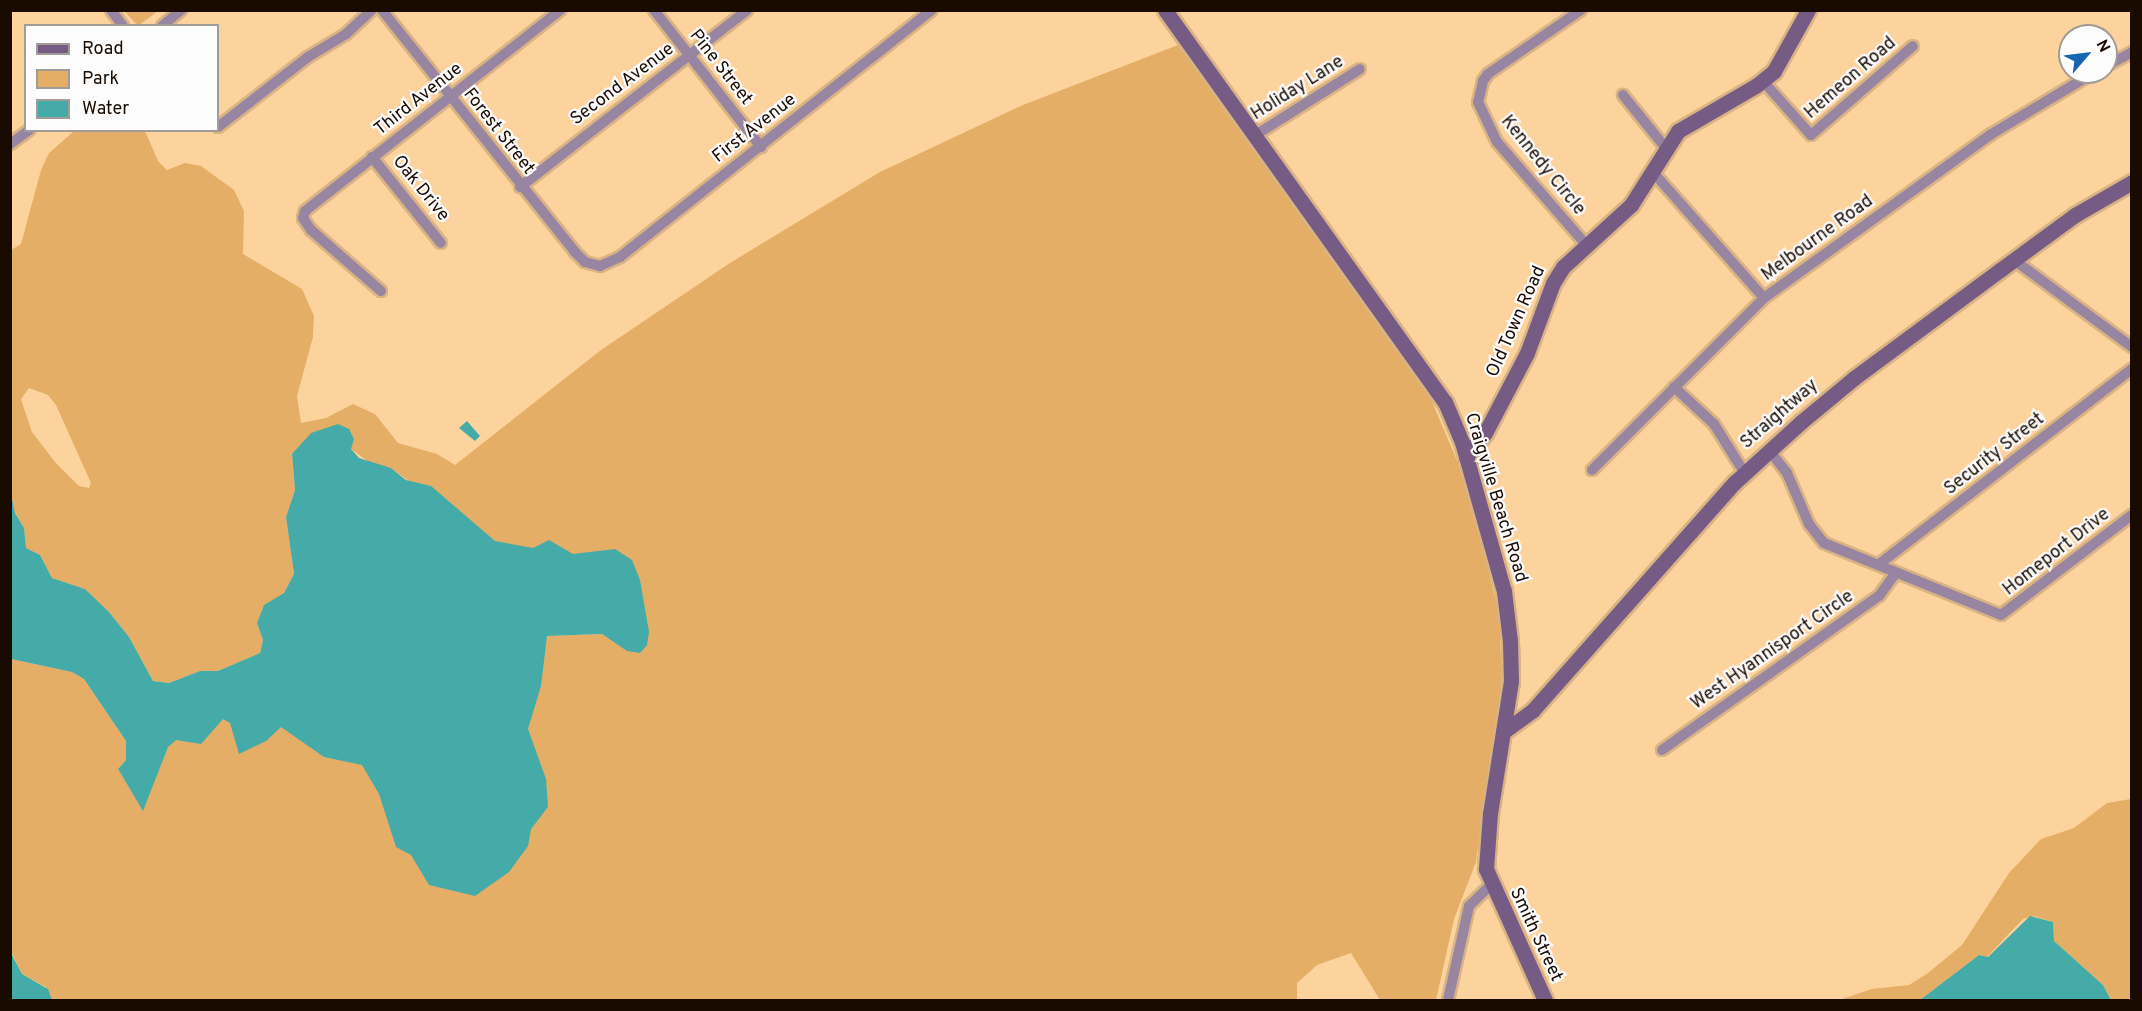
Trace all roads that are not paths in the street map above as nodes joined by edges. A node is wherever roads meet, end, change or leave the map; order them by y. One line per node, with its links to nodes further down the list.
1 (111, 10): 13 (street)
2 (181, 10): 14 (street)
3 (372, 10): 24 (street)
4 (382, 10): 23 (street, Forest Street)
5 (560, 10): 23 (street, Third Avenue)
6 (654, 10): 17 (street, Pine Street)
7 (747, 10): 17 (street, Second Avenue)
8 (932, 10): 28 (street, First Avenue)
9 (1165, 10): 26 (street, Craigville Beach Road)
10 (1581, 10): 12 (street, Kennedy Circle)
11 (1808, 10): 20 (street, Old Town Road)
12 (1567, 14): 35 (street, Kennedy Circle)
13 (122, 24)
14 (164, 24)
15 (1913, 46): 20 (street, Hemeon Road)
16 (2132, 52): 18 (street)
17 (689, 56): 28 (street, Pine Street); 33 (street, Second Avenue)
18 (2118, 60)
19 (1360, 69): 26 (street, Holiday Lane)
20 (1763, 81): 29 (street, Old Town Road)
21 (2075, 84): 39 (street, Melbourne Road)
22 (1623, 95): 29 (street)
23 (450, 97): 30 (street, Third Avenue); 33 (street, Forest Street)
24 (219, 126)
25 (26, 132): 27 (street)
26 (1254, 136): 44 (street, Craigville Beach Road)
27 (10, 144)
28 (761, 147): 37 (street, First Avenue)
29 (1665, 147): 31 (street, Old Town Road)
30 (372, 157): 34 (street, Oak Drive); 38 (street, Third Avenue)
31 (1652, 171): 35 (street, Old Town Road); 39 (street)
32 (2132, 183): 36 (street, Straightway)
33 (520, 187): 37 (street, Forest Street)
34 (441, 243)
35 (1587, 246): 44 (street, Old Town Road)
36 (2014, 260): 40 (street); 43 (street, Straightway)
37 (595, 266)
38 (381, 291)
39 (1764, 298): 42 (street, Melbourne Road)
40 (2132, 347)
41 (2132, 369): 48 (street, Security Street)
42 (1674, 387): 45 (street, Melbourne Road); 46 (street)
43 (1768, 450): 46 (street, Straightway); 48 (street)
44 (1466, 457): 50 (street, Craigville Beach Road)
45 (1592, 470)
46 (1744, 472): 50 (street, Straightway)
47 (2132, 514): 49 (street, Homeport Drive)
48 (1878, 565): 49 (street)
49 (1896, 573): 51 (street, West Hyannisport Circle)
50 (1503, 732): 52 (street, Craigville Beach Road)
51 (1662, 750)
52 (1491, 885): 53 (street); 54 (street, Smith Street)
53 (1448, 1000)
54 (1545, 1000)

